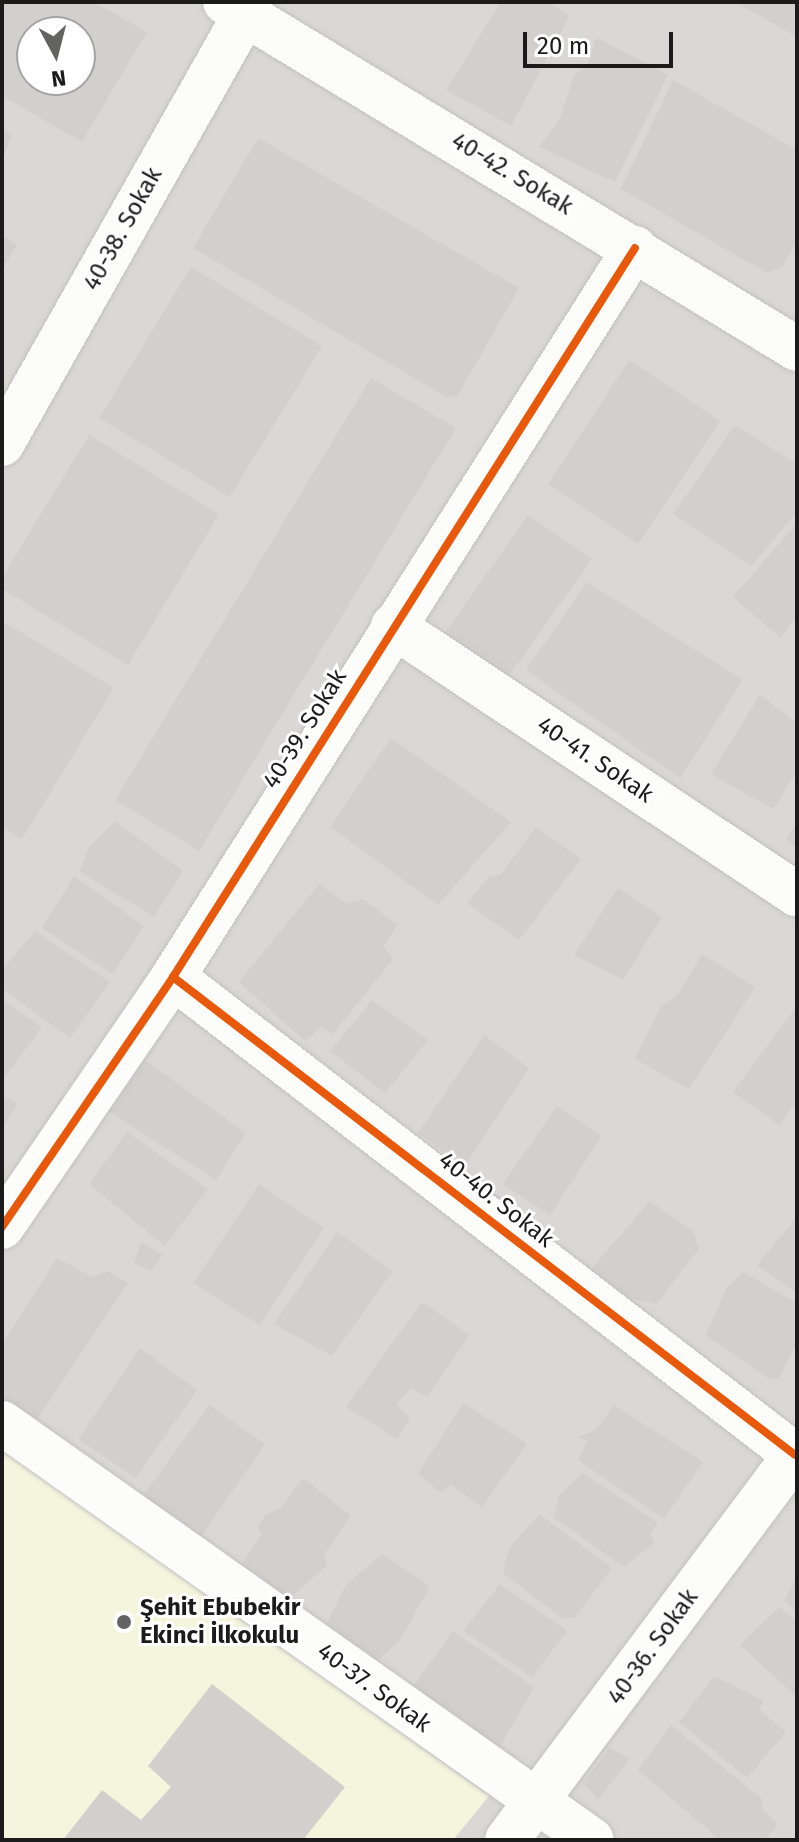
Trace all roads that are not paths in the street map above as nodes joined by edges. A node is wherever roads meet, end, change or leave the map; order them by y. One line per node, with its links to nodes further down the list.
1 (235, 8): 2 (street, 40-42. Sokak); 4 (street, 40-38. Sokak)
2 (635, 248): 3 (street, 40-42. Sokak); 5 (street, 40-39. Sokak)
3 (797, 349)
4 (2, 444)
5 (393, 626): 6 (street, 40-41. Sokak); 7 (street, 40-39. Sokak)
6 (797, 894)
7 (173, 977): 8 (street, 40-39. Sokak); 10 (street, 40-40. Sokak)
8 (2, 1227)
9 (2, 1423): 11 (street, 40-37. Sokak)
10 (796, 1454): 11 (street, 40-36. Sokak)
11 (537, 1805): 12 (street, 40-36. Sokak); 13 (street, 40-37. Sokak)
12 (507, 1840)
13 (592, 1840)

